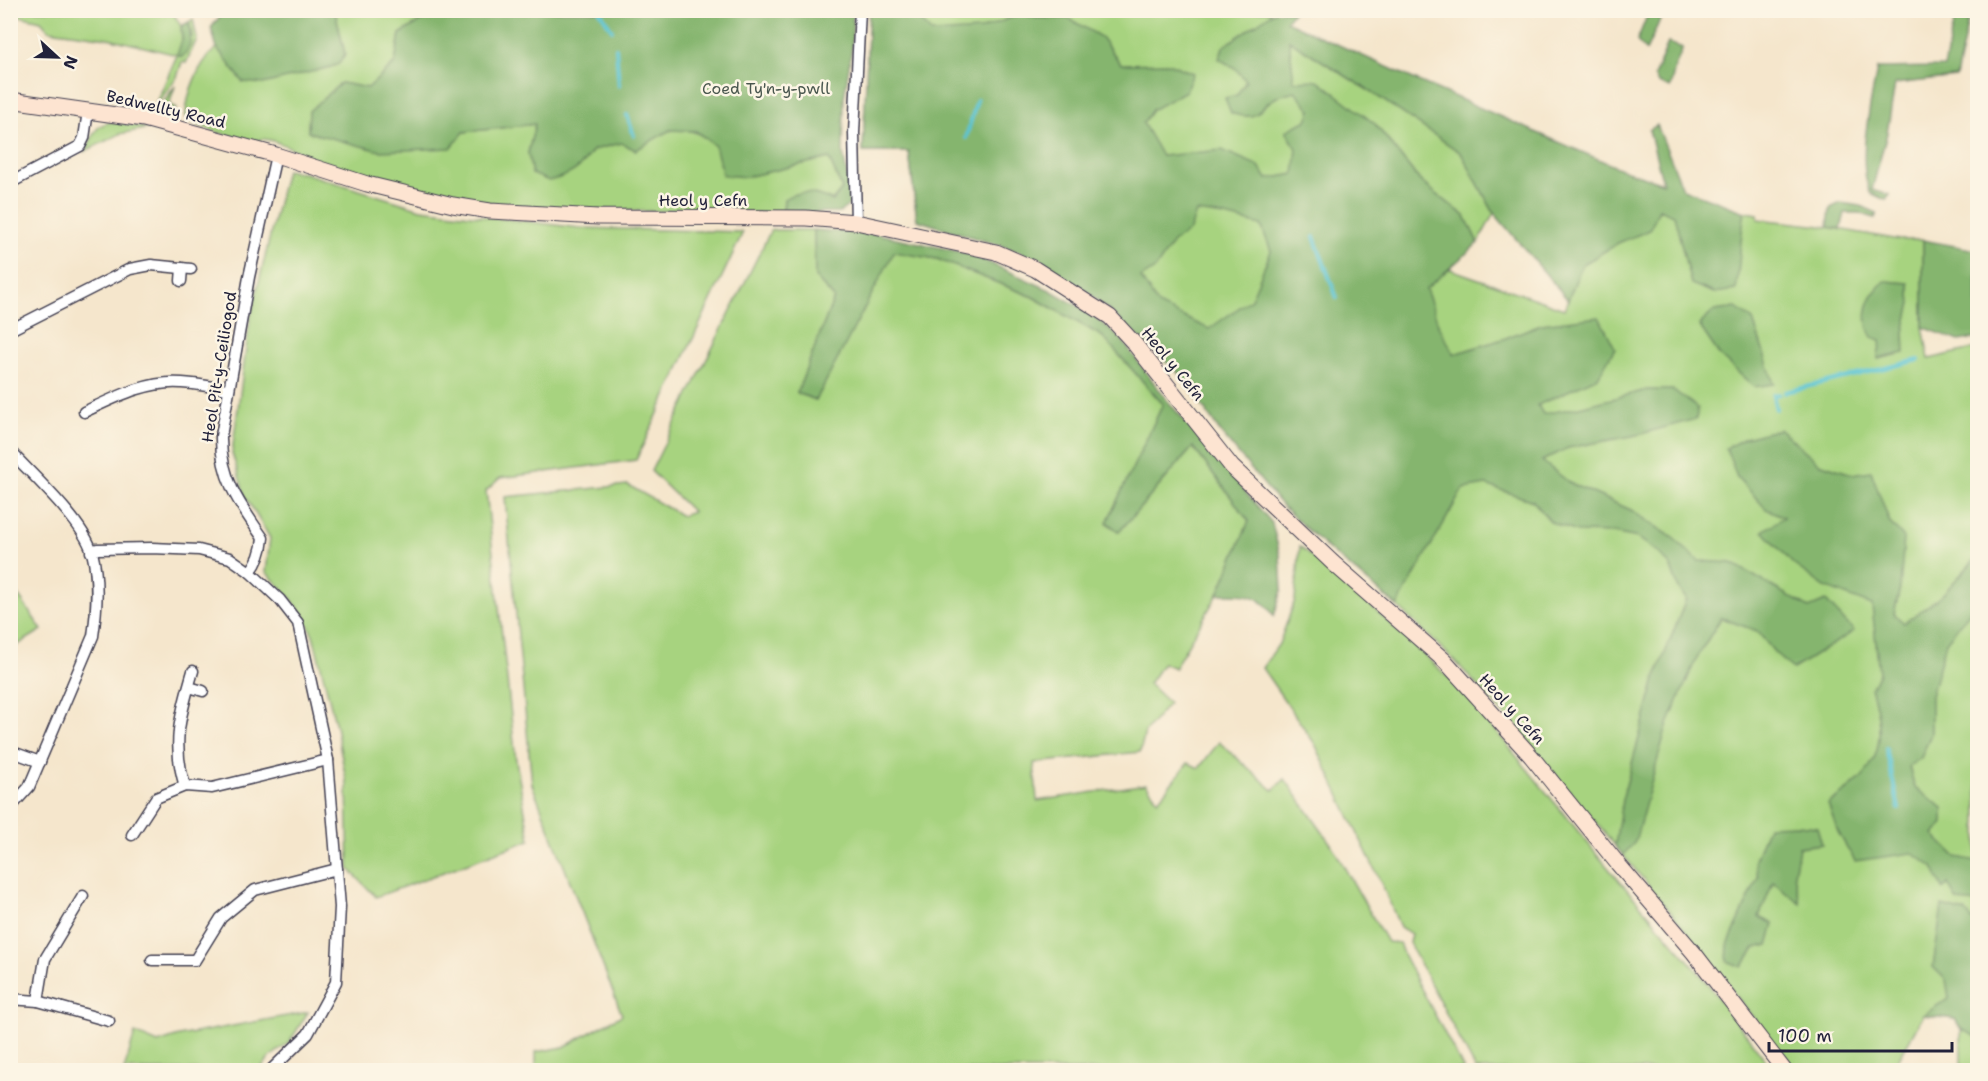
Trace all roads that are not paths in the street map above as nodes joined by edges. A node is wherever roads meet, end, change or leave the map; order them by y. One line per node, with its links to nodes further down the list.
1 (860, 10): 6 (street)
2 (10, 100): 3 (street, Bedwellty Road)
3 (88, 111): 4 (street, Bedwellty Road); 5 (street)
4 (276, 155): 6 (street, Heol y Cefn); 9 (street, Heol Pit-y-Ceiliogod)
5 (10, 183)
6 (856, 222): 30 (street, Heol y Cefn)
7 (181, 281): 8 (street)
8 (10, 330)
9 (228, 389): 10 (street); 13 (street, Heol Pit-y-Ceiliogod)
10 (84, 412)
11 (10, 451): 12 (street)
12 (92, 552): 13 (street); 19 (street)
13 (250, 572): 18 (street)
14 (193, 671): 15 (street)
15 (189, 687): 16 (street); 20 (street)
16 (203, 691)
17 (10, 751): 19 (street)
18 (328, 760): 20 (street); 23 (street)
19 (40, 762): 21 (street)
20 (185, 786): 22 (street)
21 (10, 808)
22 (132, 835)
23 (337, 868): 25 (street); 29 (street)
24 (83, 896): 27 (street)
25 (152, 960)
26 (10, 999): 27 (street)
27 (38, 1001): 28 (street)
28 (109, 1021)
29 (271, 1071)
30 (1784, 1071)

